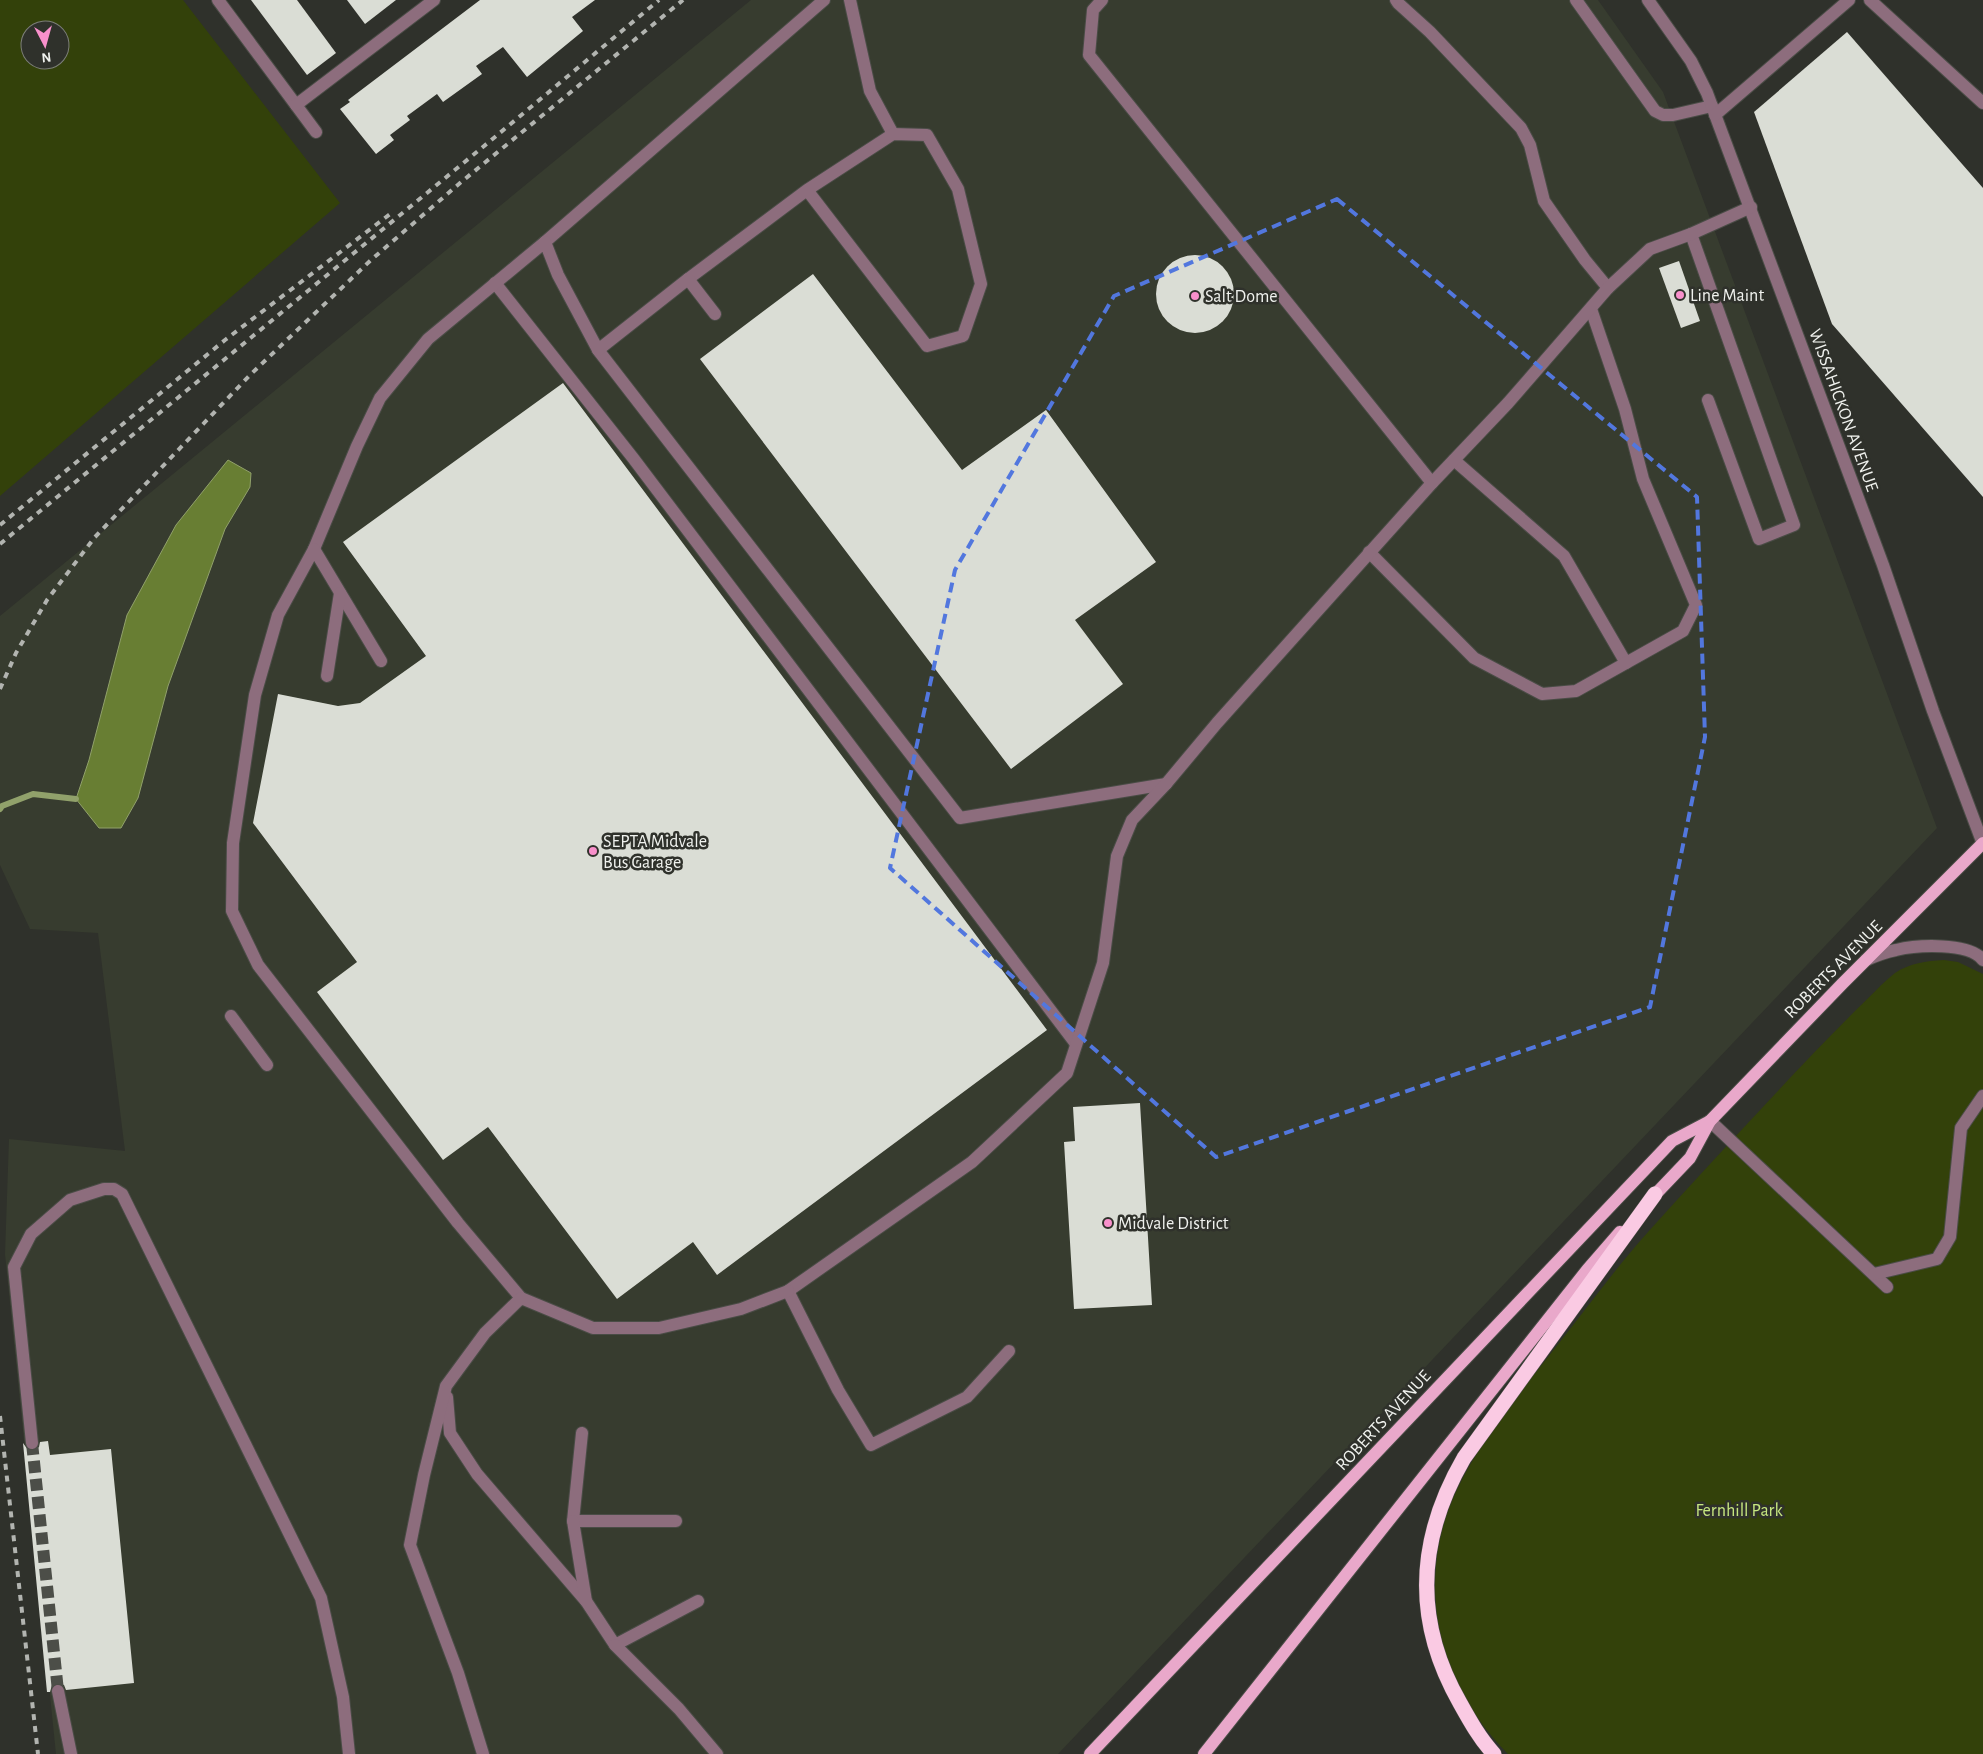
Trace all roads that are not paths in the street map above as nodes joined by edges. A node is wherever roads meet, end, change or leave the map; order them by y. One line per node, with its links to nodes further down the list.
1 (218, 0): 12 (street)
2 (434, 0): 12 (street)
3 (824, 0): 19 (street)
4 (850, 0): 15 (street)
5 (1102, 0): 28 (street)
6 (1396, 0): 22 (street)
7 (1576, 0): 13 (street)
8 (1648, 0): 13 (street, WISSAHICKON AVENUE)
9 (1849, 0): 13 (street)
10 (1870, 0): 11 (street)
11 (1983, 103)
12 (296, 105): 14 (street)
13 (1713, 111): 17 (street, WISSAHICKON AVENUE)
14 (316, 132)
15 (893, 134): 16 (street); 16 (street)
16 (807, 190): 20 (street)
17 (1751, 207): 18 (street); 36 (street, WISSAHICKON AVENUE)
18 (1692, 234): 22 (street); 26 (street)
19 (545, 242): 21 (street); 25 (street)
20 (688, 279): 24 (street); 25 (street)
21 (495, 283): 29 (street); 40 (street)
22 (1608, 288): 23 (street)
23 (1591, 309): 27 (street); 33 (street)
24 (715, 314)
25 (598, 350): 35 (street)
26 (1708, 400)
27 (1454, 460): 28 (street); 33 (street)
28 (1432, 482): 30 (street)
29 (314, 549): 31 (street); 48 (street)
30 (1369, 552): 33 (street); 35 (street)
31 (340, 593): 32 (street); 34 (street)
32 (381, 661)
33 (1626, 663)
34 (327, 676)
35 (1166, 784): 40 (street)
36 (1983, 843): 37 (main road, ROBERTS AVENUE)
37 (1866, 960): 38 (street); 43 (main road, ROBERTS AVENUE)
38 (1983, 960)
39 (231, 1016): 41 (street)
40 (1076, 1044): 47 (street)
41 (267, 1065)
42 (1983, 1096): 45 (street)
43 (1710, 1121): 44 (main road, ROBERTS AVENUE); 45 (street); 63 (main road, ROBERTS AVENUE)
44 (1655, 1194): 64 (main road, ROBERTS AVENUE); 65 (highway)
45 (1874, 1274): 46 (street)
46 (1887, 1287)
47 (788, 1291): 48 (street); 49 (street)
48 (521, 1298): 50 (street)
49 (1010, 1351)
50 (446, 1386): 55 (street); 61 (street)
51 (582, 1433): 53 (street)
52 (32, 1442): 60 (street)
53 (573, 1521): 54 (street); 55 (street)
54 (676, 1521)
55 (586, 1601): 57 (street)
56 (698, 1601): 57 (street)
57 (615, 1645): 62 (street)
58 (58, 1691): 59 (street)
59 (71, 1754)
60 (348, 1754)
61 (483, 1754)
62 (717, 1754)
63 (1090, 1754)
64 (1204, 1754)
65 (1494, 1754)

